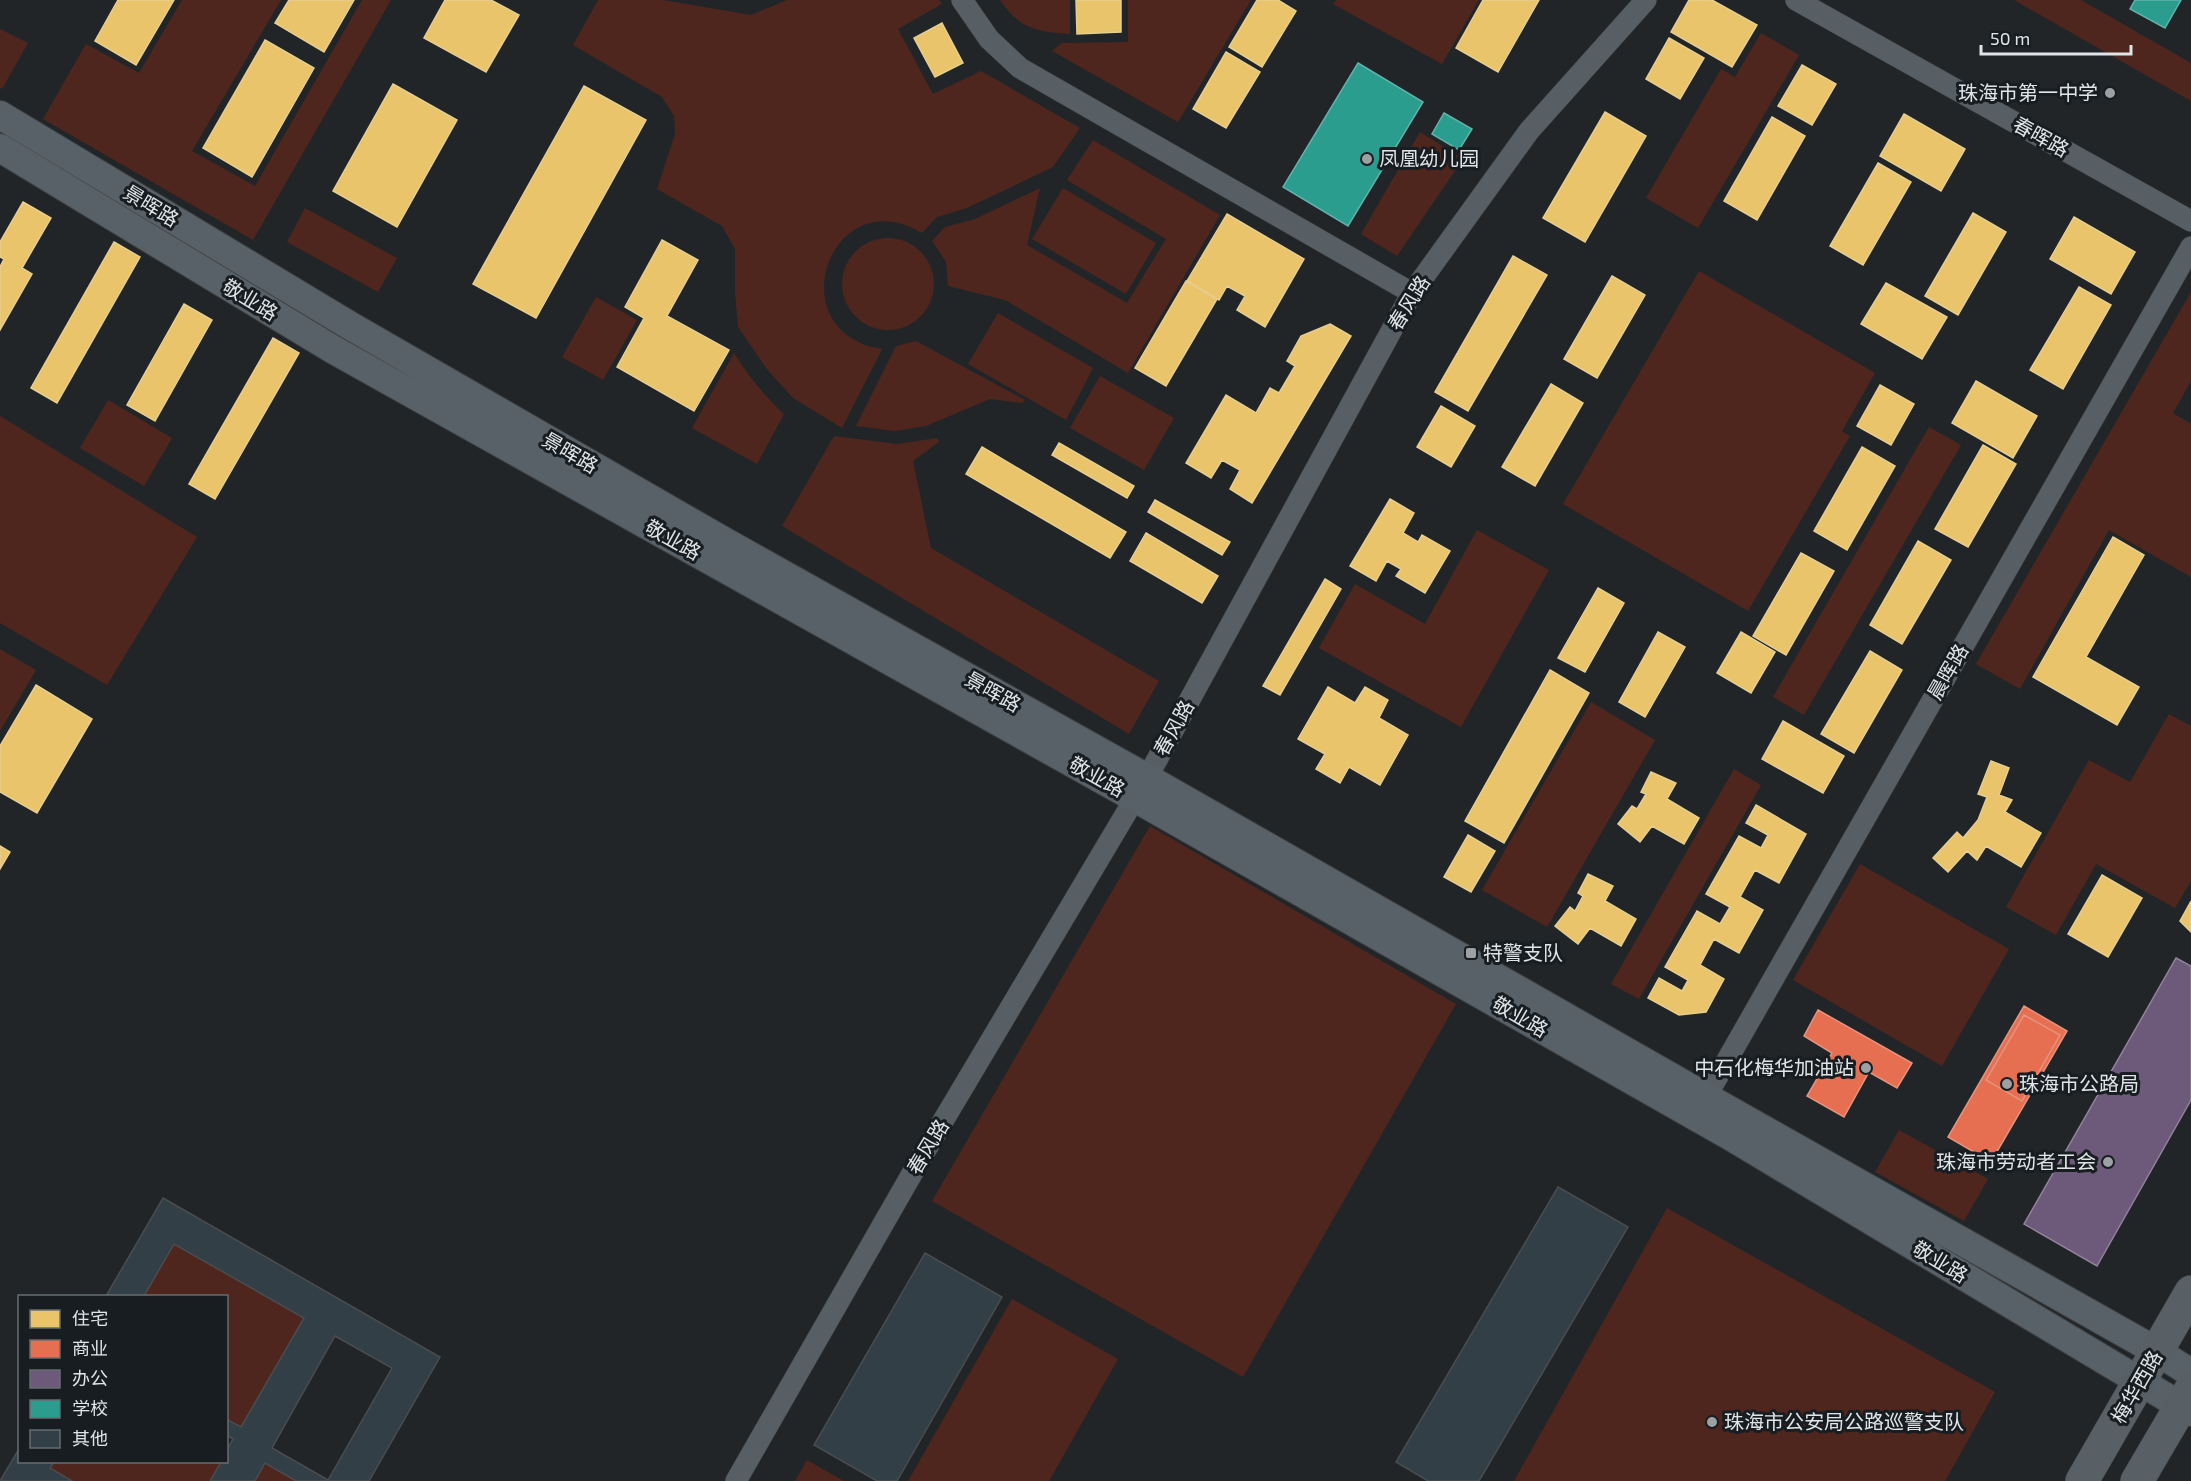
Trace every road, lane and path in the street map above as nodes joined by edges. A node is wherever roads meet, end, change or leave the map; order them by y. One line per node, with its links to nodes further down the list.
1 (962, 0): 8 (street)
2 (1646, 0): 8 (street, 春风路)
3 (1796, 0): 6 (street, 春晖路)
4 (0, 115): 9 (main road, 景晖路)
5 (0, 148): 9 (main road, 敬业路)
6 (2191, 221)
7 (2191, 247): 10 (street, 晨晖路)
8 (1412, 293): 9 (street, 春风路)
9 (1141, 788): 10 (main road, 敬业路); 14 (main road, 敬业路); 16 (street, 春风路)
10 (1706, 1097): 12 (main road, 敬业路)
11 (2191, 1292): 12 (main road, 梅华西路)
12 (2157, 1352): 13 (main road, 敬业路); 14 (main road, 梅华西路)
13 (2191, 1373)
14 (2141, 1381): 15 (main road, 敬业路); 17 (main road, 梅华西路)
15 (2188, 1402): 18 (main road)
16 (736, 1481)
17 (2082, 1481)
18 (2137, 1481)

